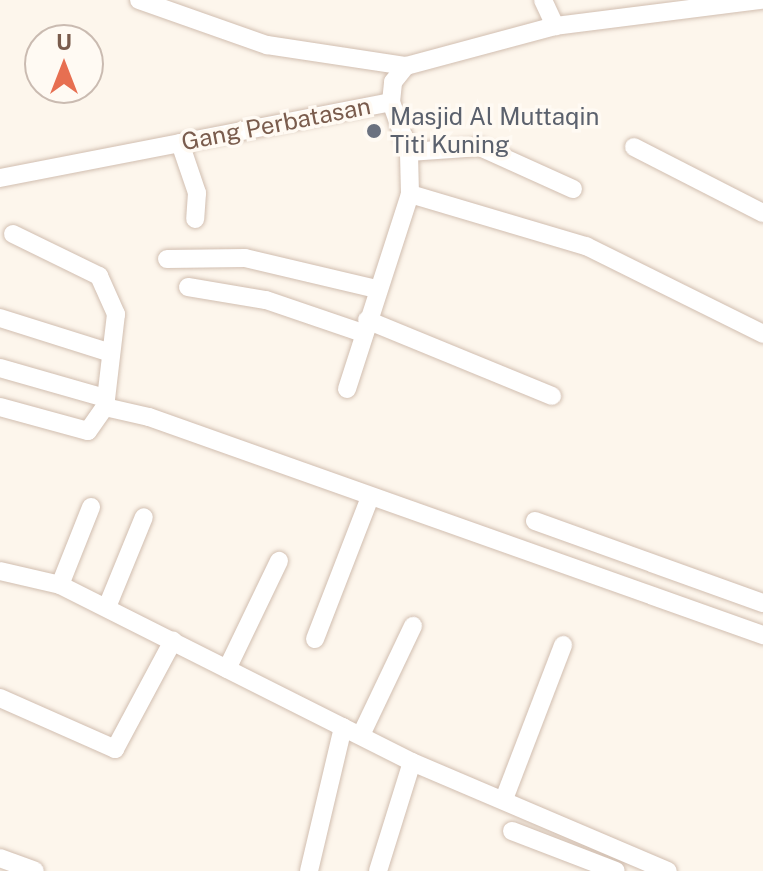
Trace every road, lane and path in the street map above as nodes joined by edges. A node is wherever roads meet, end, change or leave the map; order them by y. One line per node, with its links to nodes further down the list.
1 (139, 0): 5 (street)
2 (543, 0): 4 (street)
3 (762, 0): 4 (street)
4 (555, 26): 5 (street)
5 (406, 66): 6 (street, Gang Perbatasan)
6 (391, 102): 7 (street, Gang Perbatasan); 9 (street)
7 (180, 143): 10 (street, Gang Perbatasan); 14 (street)
8 (634, 147): 13 (street)
9 (409, 152): 11 (street); 12 (street)
10 (0, 178)
11 (573, 189)
12 (410, 194): 18 (street); 21 (street)
13 (763, 213)
14 (195, 219)
15 (13, 234): 22 (street)
16 (167, 259): 18 (street)
17 (188, 287): 20 (street)
18 (376, 289): 20 (street)
19 (0, 318): 22 (street)
20 (364, 326): 24 (street); 25 (street)
21 (763, 334)
22 (111, 353): 26 (street)
23 (0, 368): 26 (street)
24 (347, 389)
25 (552, 396)
26 (104, 402): 27 (street); 28 (street)
27 (0, 407)
28 (370, 497): 37 (street); 41 (street)
29 (91, 507): 35 (street)
30 (144, 517): 38 (street)
31 (535, 521): 34 (street)
32 (279, 561): 44 (street)
33 (0, 571): 35 (street)
34 (688, 578): 36 (street); 37 (street)
35 (60, 585): 38 (street)
36 (763, 603)
37 (680, 605): 40 (street)
38 (107, 607): 42 (street)
39 (413, 626): 47 (street)
40 (763, 635)
41 (315, 639)
42 (173, 641): 44 (street); 45 (street)
43 (563, 645): 49 (street)
44 (227, 669): 46 (street)
45 (0, 698)
46 (343, 727): 47 (street); 53 (street)
47 (361, 735): 48 (street)
48 (412, 762): 49 (street); 54 (street)
49 (504, 799): 56 (street)
50 (512, 831): 55 (street)
51 (0, 858): 52 (street)
52 (35, 871)
53 (309, 871)
54 (378, 871)
55 (616, 871)
56 (668, 871)

